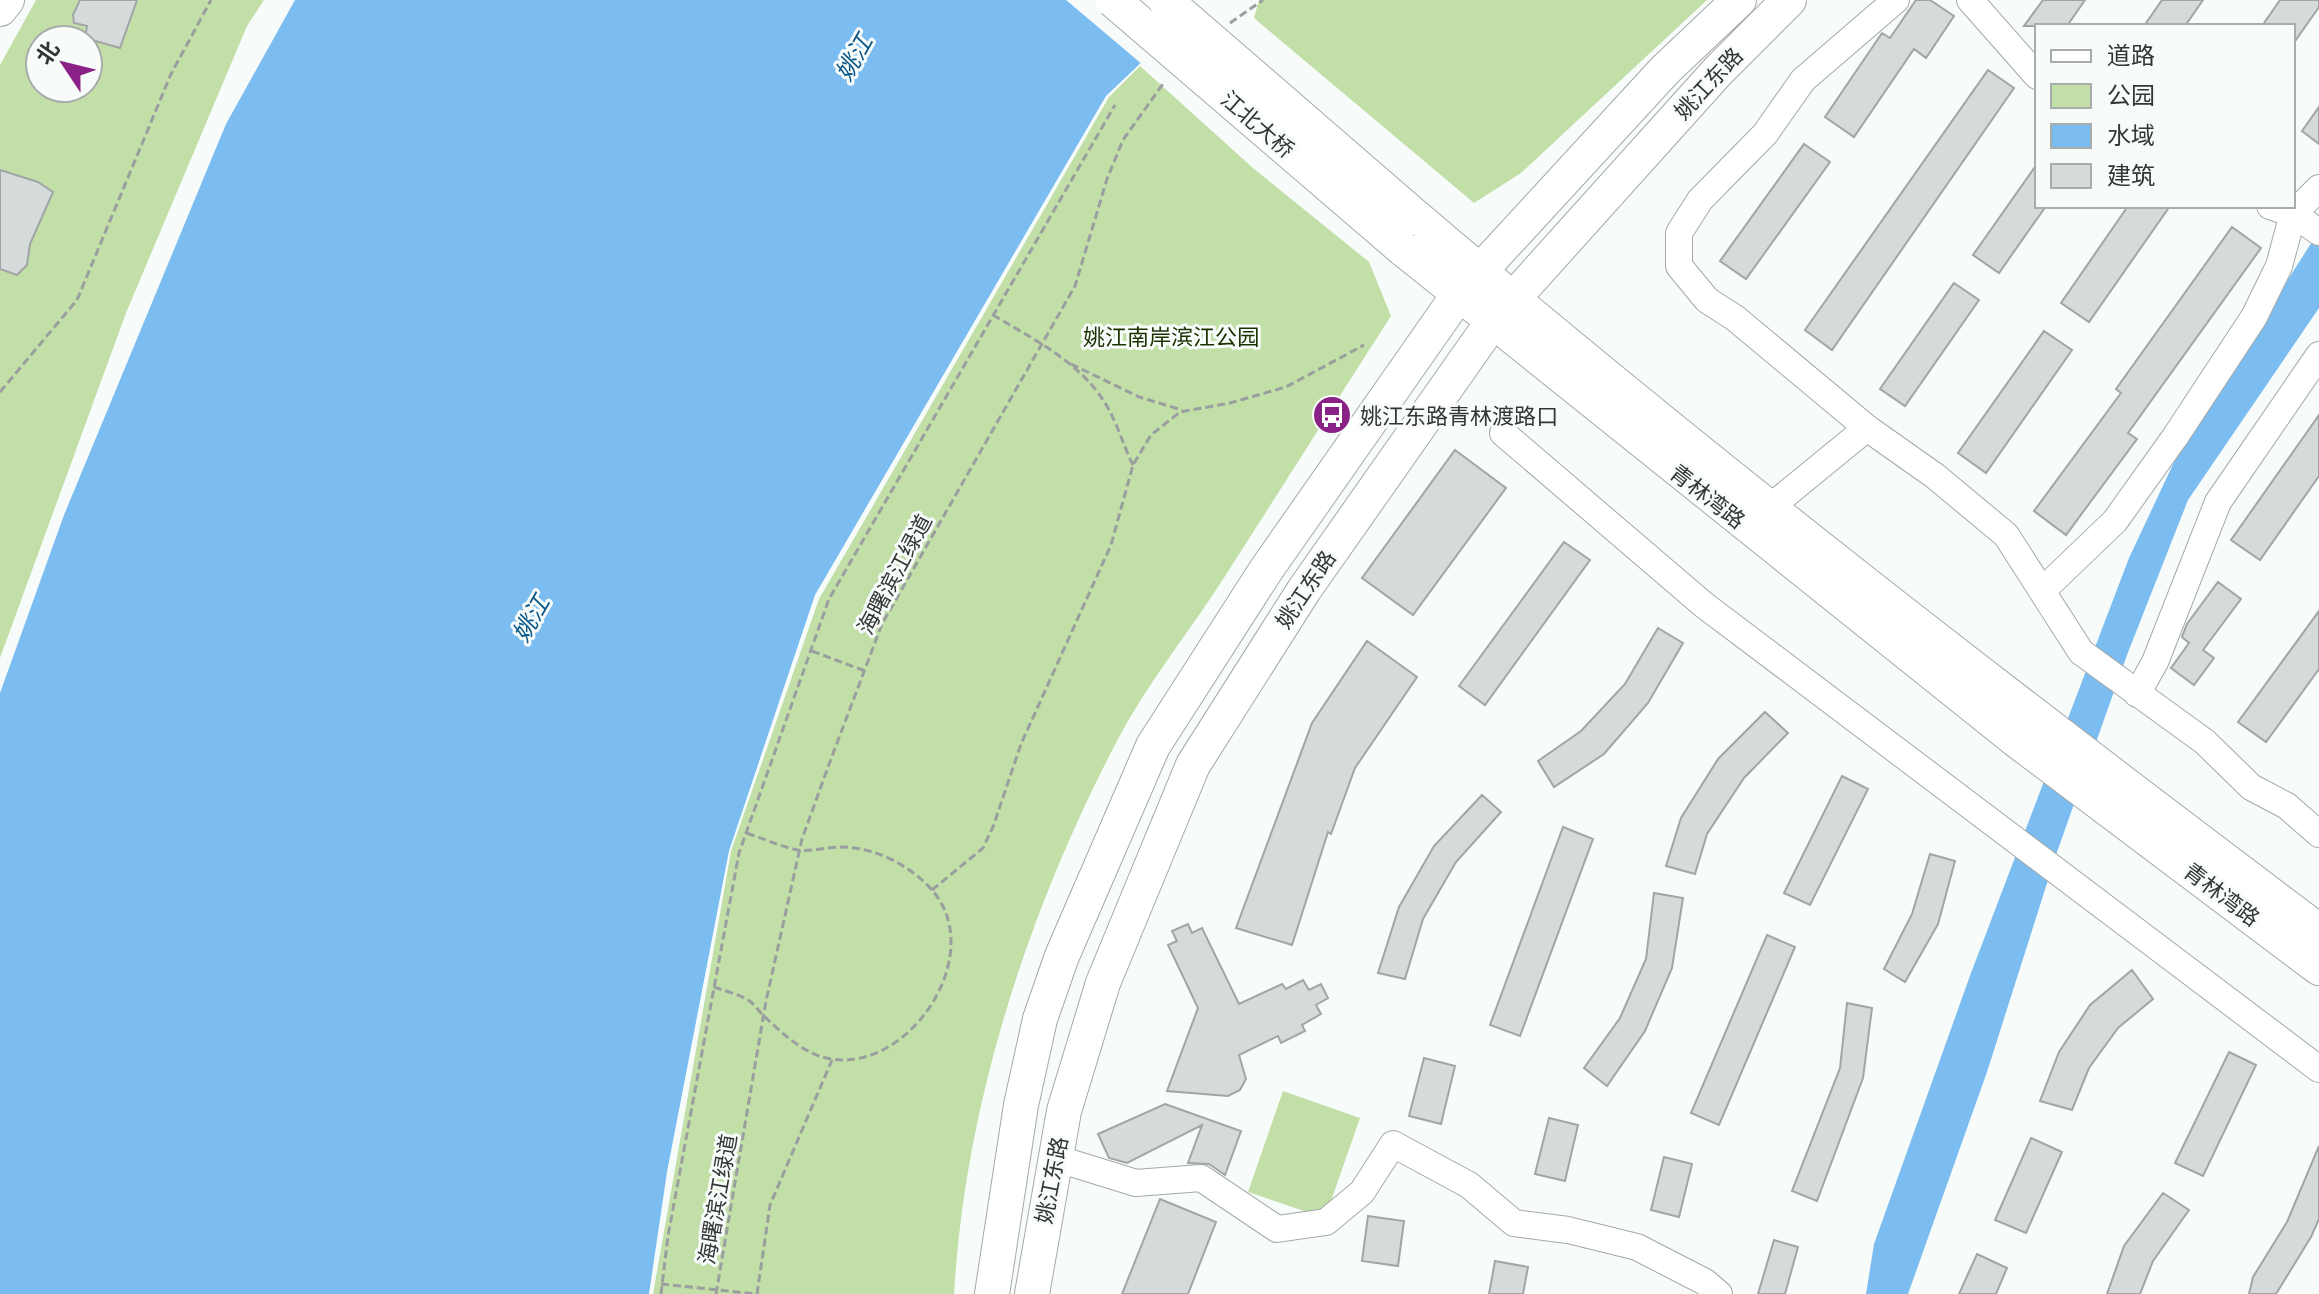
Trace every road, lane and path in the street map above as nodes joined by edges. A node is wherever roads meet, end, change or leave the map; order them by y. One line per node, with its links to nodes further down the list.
1 (7, 0): 10 (main road)
2 (211, 0): 28 (path)
3 (1113, 0): 20 (main road, 江北大桥, bridge)
4 (1165, 0): 18 (main road, 江北大桥, bridge)
5 (1263, 0): 11 (path)
6 (1739, 0): 21 (main road, 姚江东路)
7 (1789, 0): 22 (main road, 姚江东路)
8 (1896, 0): 30 (street)
9 (1970, 0): 12 (street)
10 (0, 9)
11 (1229, 24)
12 (2035, 74)
13 (1165, 80): 24 (path, 海曙滨江绿道)
14 (1115, 105): 23 (path)
15 (2319, 188): 16 (street)
16 (2295, 202)
17 (2282, 210): 19 (street); 34 (street)
18 (1417, 218): 21 (main road, 青林湾路)
19 (2319, 232)
20 (1403, 249): 21 (main road, 青林湾路)
21 (1470, 283): 22 (main road, 青林湾路); 54 (main road, 姚江东路)
22 (1503, 309): 33 (main road, 青林湾路); 38 (main road, 青林湾路); 49 (main road, 姚江东路)
23 (993, 315): 24 (path); 35 (path)
24 (1041, 344): 27 (path); 36 (path, 海曙滨江绿道)
25 (1364, 345): 29 (path)
26 (2319, 355): 37 (street)
27 (1067, 363): 29 (path); 32 (path)
28 (0, 392)
29 (1185, 410): 32 (path)
30 (1867, 428): 33 (street); 34 (street)
31 (1503, 433): 48 (street)
32 (1133, 465): 42 (path)
33 (1768, 509): 38 (main road, 青林湾路)
34 (2042, 591): 37 (street)
35 (811, 651): 36 (path); 39 (path)
36 (865, 671): 41 (path, 海曙滨江绿道)
37 (2133, 691): 40 (street)
38 (2093, 779): 43 (main road, 青林湾路); 44 (main road, 青林湾路)
39 (746, 833): 41 (path); 45 (path)
40 (2319, 834)
41 (800, 850): 42 (path); 46 (path, 海曙滨江绿道)
42 (932, 890): 47 (path)
43 (2319, 931)
44 (2319, 968)
45 (714, 987): 46 (path); 50 (path)
46 (764, 1016): 47 (path); 51 (path, 海曙滨江绿道)
47 (832, 1060): 53 (path)
48 (2319, 1069)
49 (1055, 1158): 55 (main road, 姚江东路); 56 (street)
50 (661, 1284): 51 (path); 52 (path)
51 (716, 1292): 53 (path)
52 (661, 1294)
53 (756, 1294)
54 (992, 1294)
55 (1032, 1294)
56 (1719, 1294)

